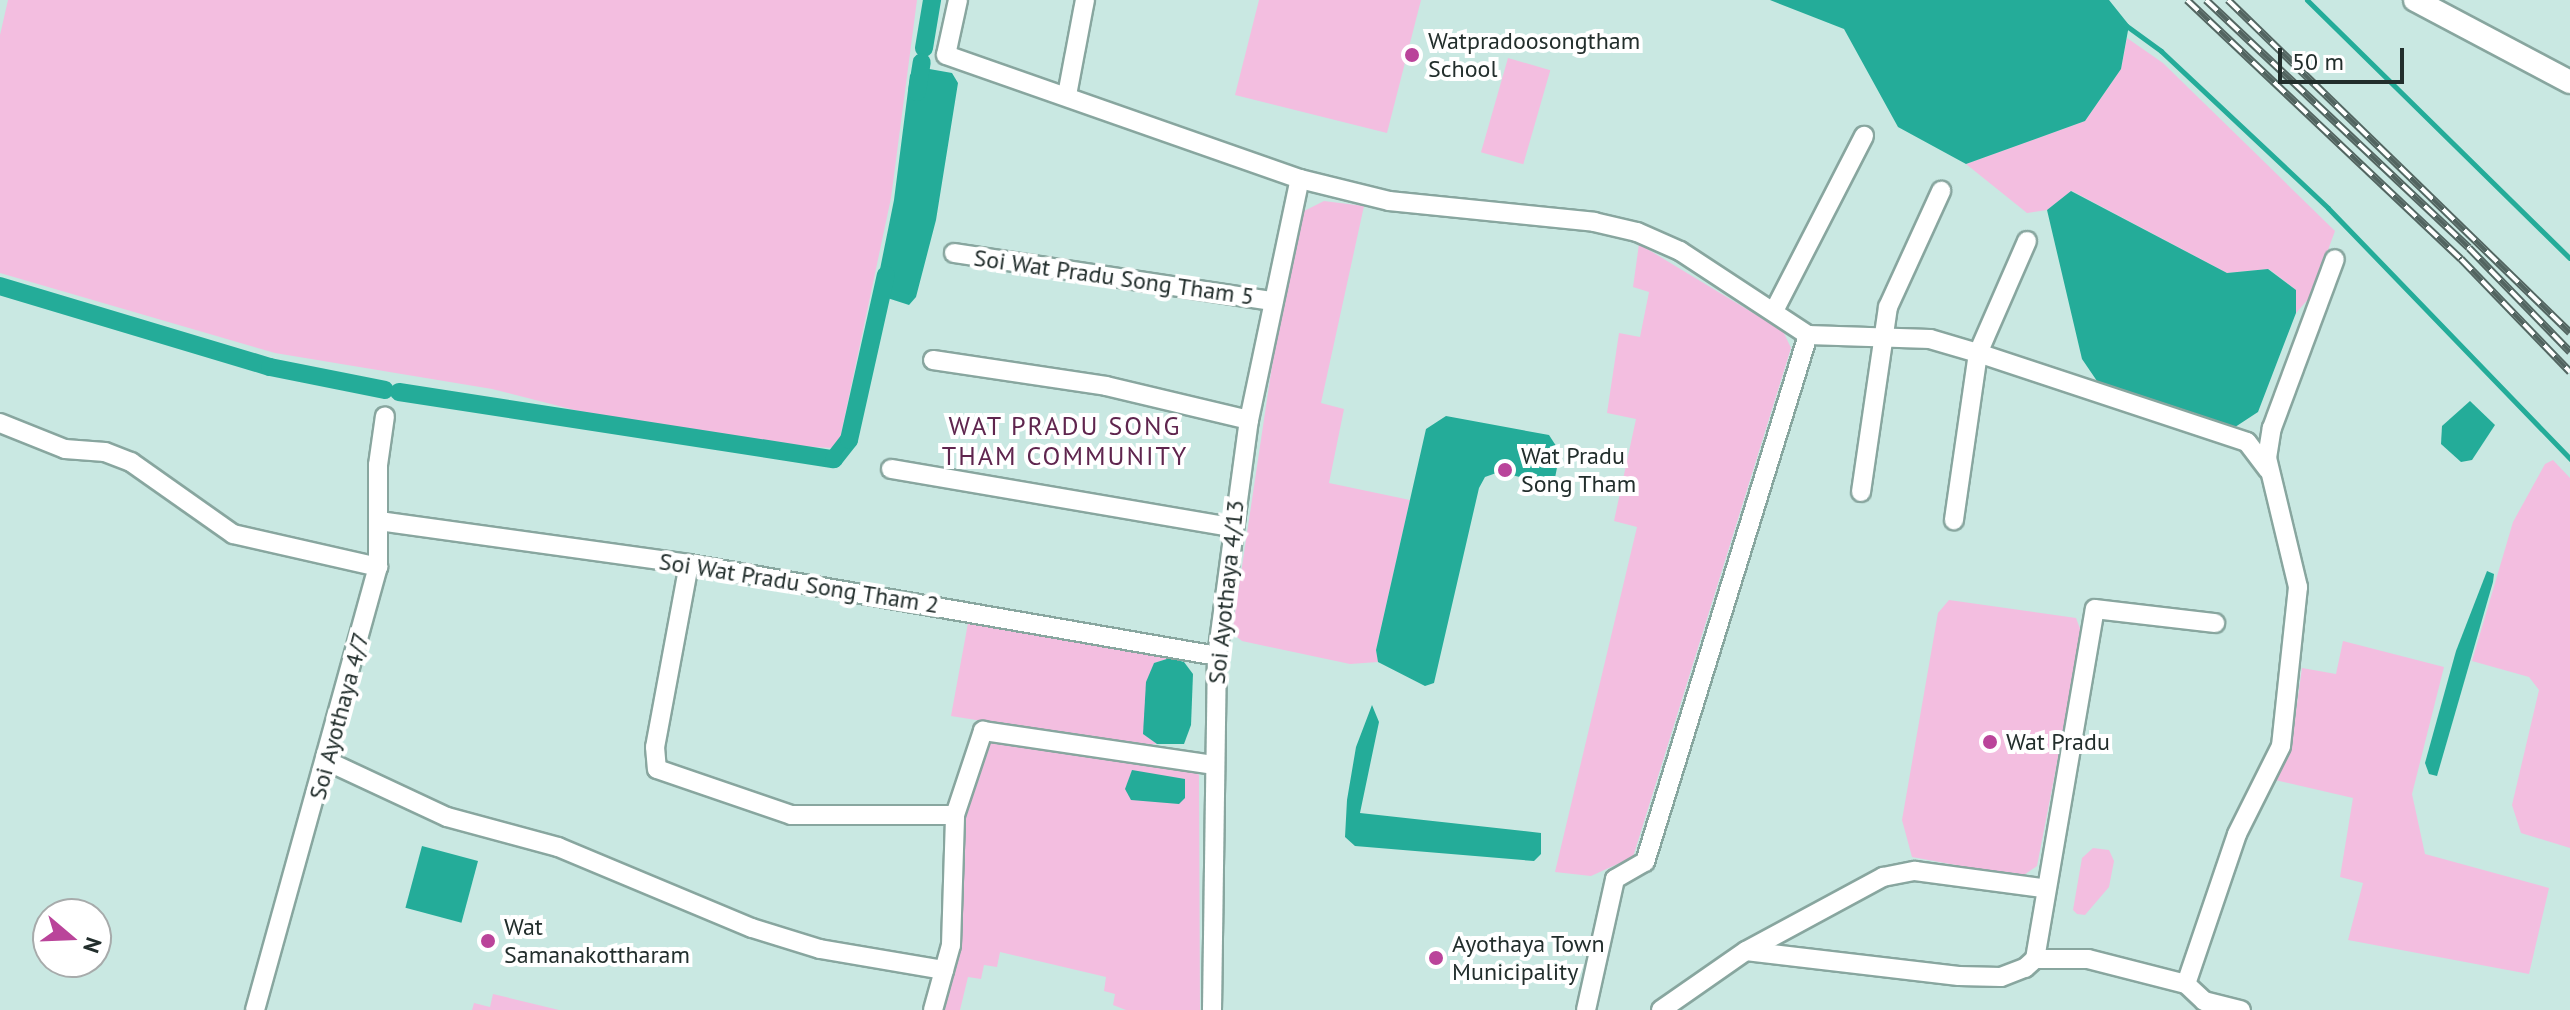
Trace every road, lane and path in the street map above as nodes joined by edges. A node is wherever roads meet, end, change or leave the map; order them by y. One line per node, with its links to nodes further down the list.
1 (958, 0): 5 (street)
2 (1085, 0): 5 (street)
3 (2415, 0): 4 (main road)
4 (2570, 82)
5 (1067, 95): 7 (street)
6 (1864, 136): 13 (street)
7 (1300, 179): 12 (street, Soi Ayothaya 4/13); 13 (street)
8 (1941, 191): 15 (street)
9 (2027, 241): 16 (street)
10 (954, 253): 12 (street, Soi Wat Pradu Song Tham 5)
11 (2335, 259): 21 (street)
12 (1273, 301): 19 (street, Soi Ayothaya 4/13)
13 (1774, 311): 14 (street)
14 (1808, 335): 15 (street); 44 (street)
15 (1882, 336): 16 (street); 25 (street)
16 (1978, 353): 22 (street); 26 (street)
17 (933, 360): 19 (street)
18 (385, 416): 27 (street, Soi Ayothaya 4/7)
19 (1249, 420): 28 (street, Soi Ayothaya 4/13)
20 (0, 423): 30 (street)
21 (2272, 428): 22 (street); 24 (street)
22 (2247, 442): 24 (street)
23 (891, 469): 28 (street)
24 (2268, 470): 40 (street)
25 (1861, 492)
26 (1954, 520)
27 (379, 521): 29 (street, Soi Wat Pradu Song Tham 2); 30 (street, Soi Ayothaya 4/7)
28 (1231, 527): 32 (street, Soi Ayothaya 4/13)
29 (689, 564): 32 (street, Soi Wat Pradu Song Tham 2); 35 (street)
30 (378, 567): 33 (street, Soi Ayothaya 4/7)
31 (2215, 623): 36 (street)
32 (1217, 656): 34 (street, Soi Ayothaya 4/13)
33 (327, 761): 39 (street); 41 (street, Soi Ayothaya 4/7)
34 (1213, 765): 35 (street); 43 (street, Soi Ayothaya 4/13)
35 (955, 815): 39 (street)
36 (2043, 888): 37 (street); 38 (street)
37 (1746, 951): 38 (street); 45 (street)
38 (2035, 959): 40 (street)
39 (944, 970): 42 (street)
40 (2186, 984): 46 (street)
41 (255, 1010)
42 (933, 1010)
43 (1212, 1010)
44 (1586, 1010)
45 (1661, 1010)
46 (2241, 1010)

